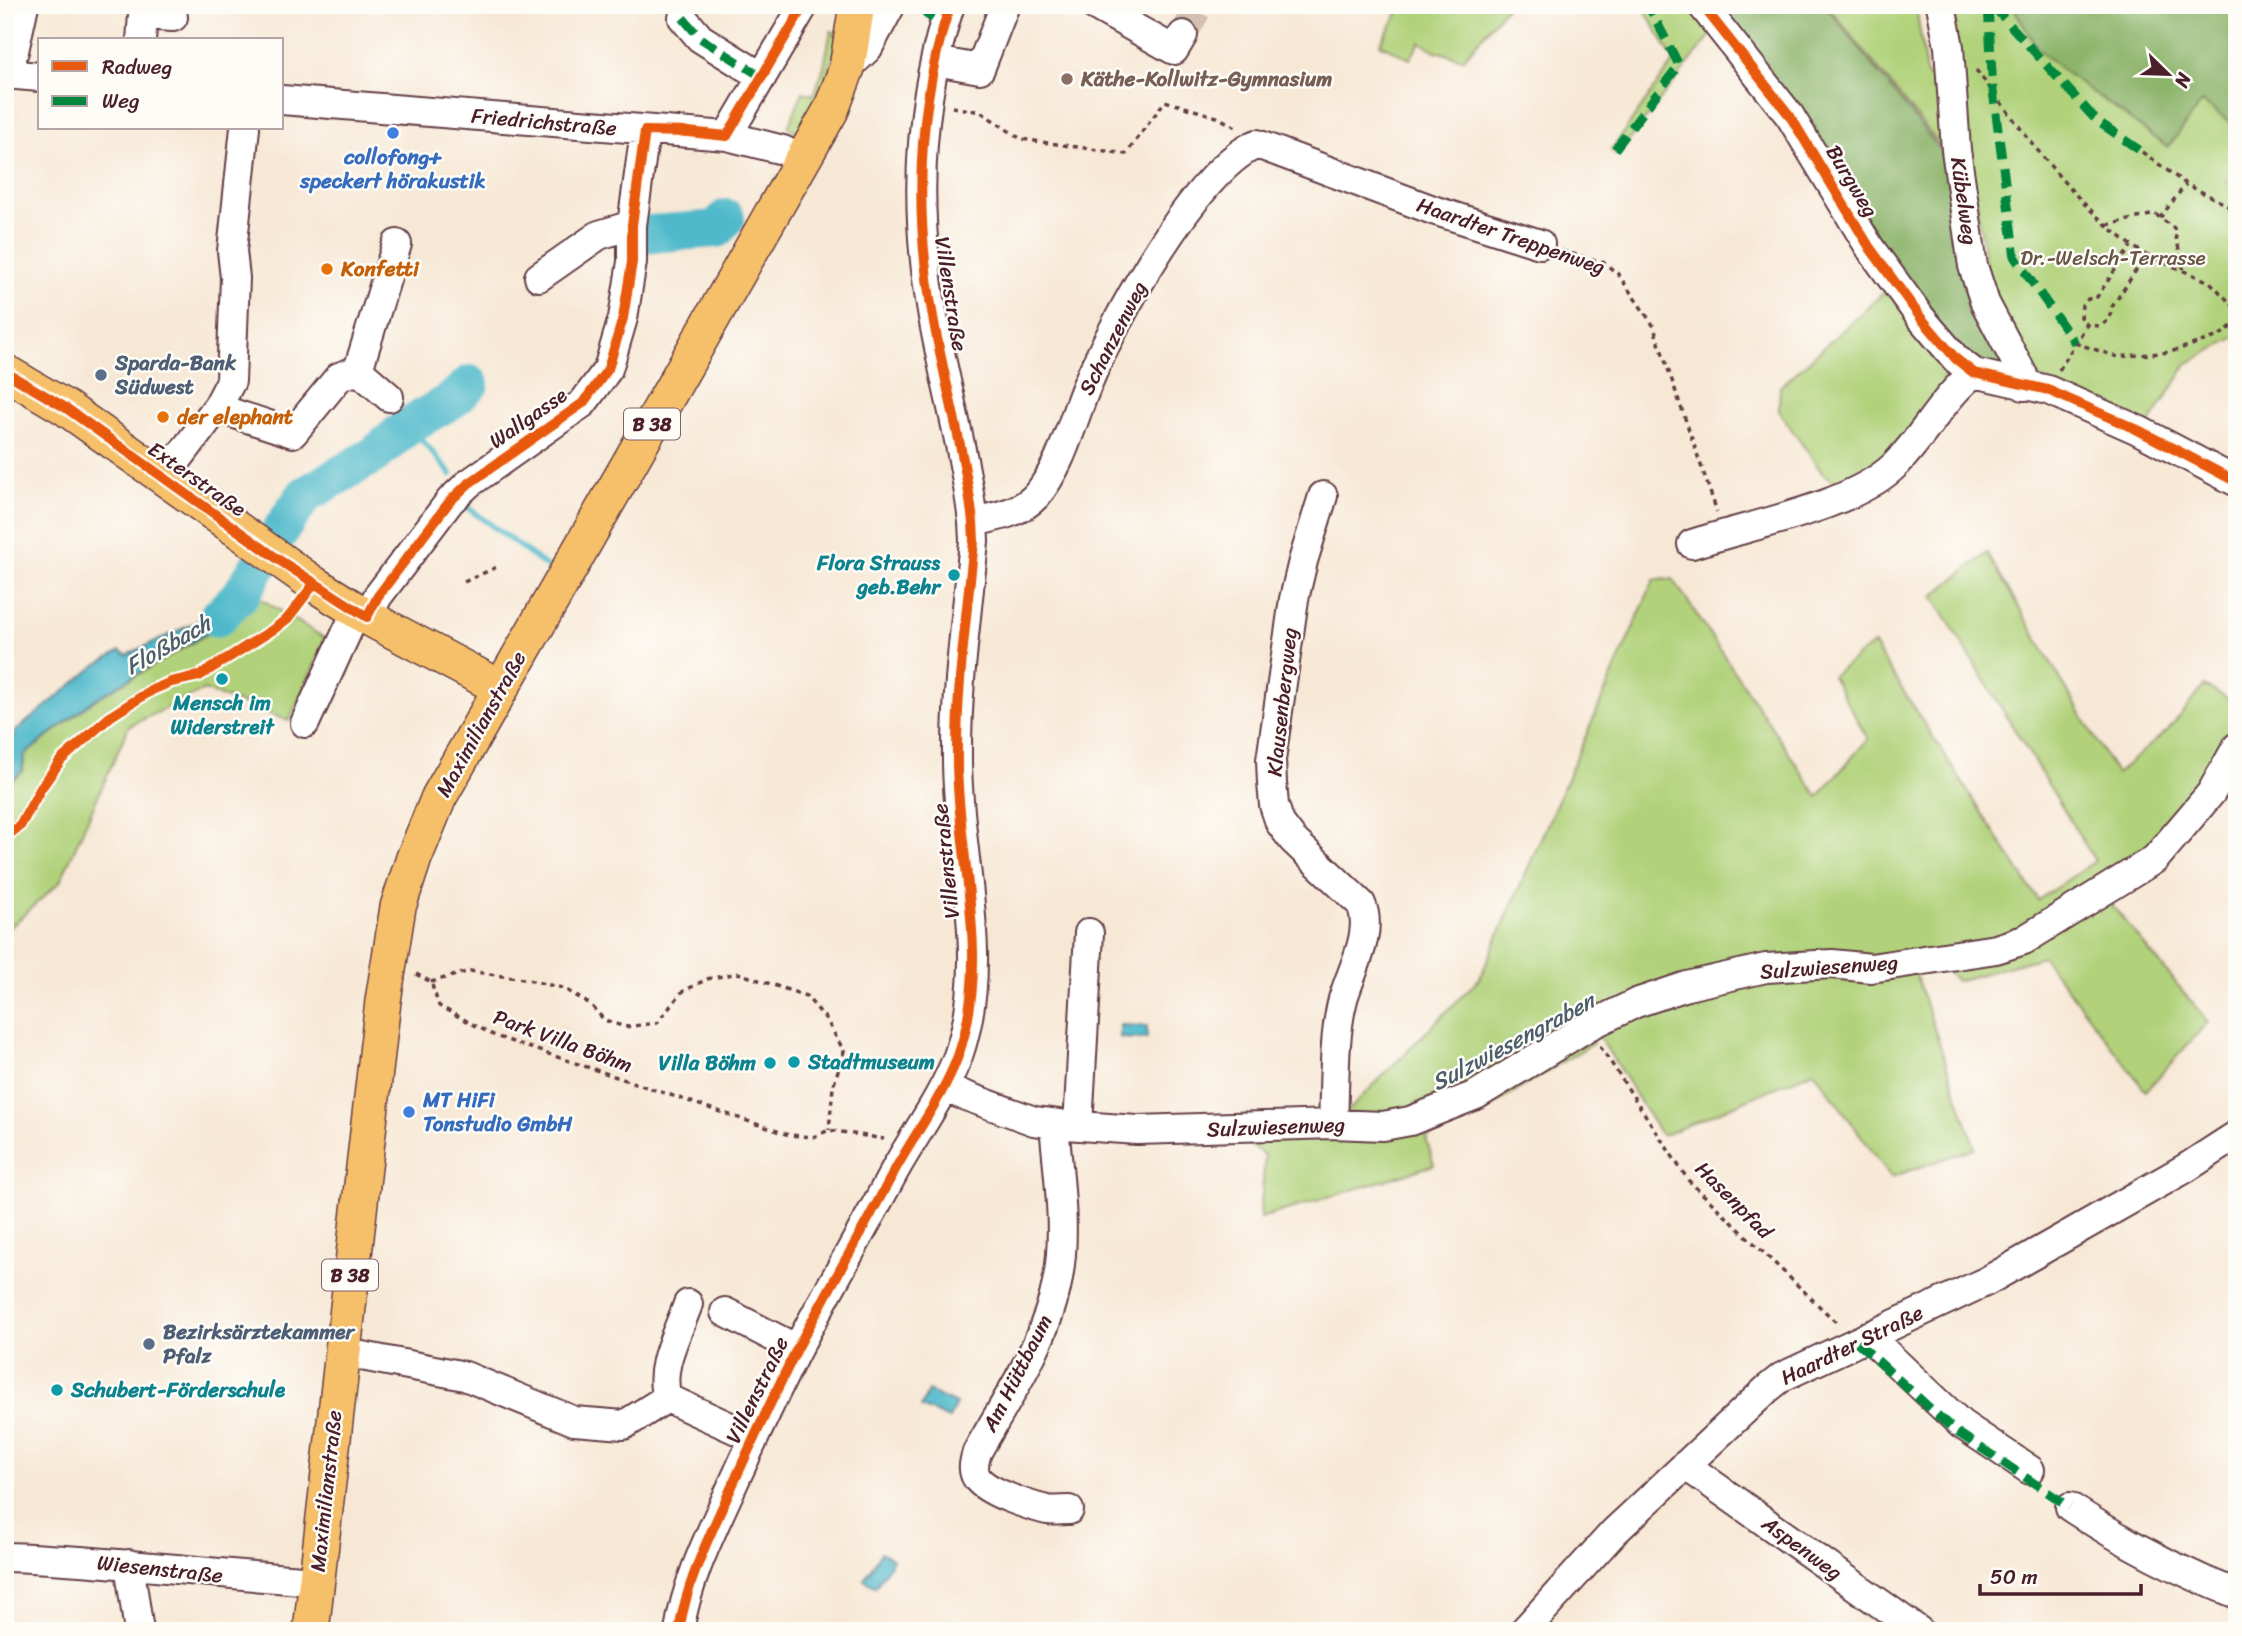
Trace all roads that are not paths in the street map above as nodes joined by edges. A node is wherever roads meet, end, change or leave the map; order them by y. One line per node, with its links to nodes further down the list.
1 (24, 5): 16 (street)
2 (804, 5): 18 (street)
3 (858, 5): 15 (main road, B 38)
4 (891, 5): 15 (street)
5 (1005, 5): 14 (street)
6 (1094, 5): 13 (street)
7 (1702, 5): 31 (street, Burgweg)
8 (1941, 5): 32 (street, Kübelweg)
9 (946, 16): 14 (street, Villenstraße)
10 (173, 17): 12 (street)
11 (683, 18): 18 (street)
12 (142, 28)
13 (1183, 35)
14 (935, 61): 38 (street, Villenstraße)
15 (847, 68): 24 (main road, B 38)
16 (6, 74): 17 (street)
17 (38, 77)
18 (762, 77): 22 (street)
19 (284, 100): 21 (street, Friedrichstraße)
20 (245, 130): 34 (street)
21 (645, 131): 22 (street, Friedrichstraße); 25 (street, Wallgasse)
22 (727, 136): 24 (street, Friedrichstraße)
23 (1248, 137): 27 (street, Haardter Treppenweg); 38 (street, Schanzenweg)
24 (803, 160): 41 (main road, Maximilianstraße / B 38)
25 (632, 225): 28 (street); 40 (street, Wallgasse)
26 (397, 244): 29 (street)
27 (1540, 244)
28 (538, 277)
29 (358, 370): 33 (street); 34 (street)
30 (5, 372): 35 (main road, Exterstraße)
31 (1974, 373): 32 (street); 39 (street)
32 (2024, 386): 36 (street)
33 (389, 397)
34 (218, 406): 35 (street)
35 (163, 479): 40 (main road, Exterstraße)
36 (2237, 482)
37 (1323, 496): 46 (street, Klausenbergweg)
38 (973, 522): 45 (street, Villenstraße)
39 (1692, 544)
40 (362, 614): 41 (main road, Exterstraße); 42 (street, Wallgasse)
41 (501, 688): 53 (main road, Maximilianstraße / B 38)
42 (305, 723)
43 (2237, 747): 46 (street, Sulzwiesenweg)
44 (1089, 933): 47 (street)
45 (944, 1088): 47 (street, Sulzwiesenweg); 52 (street, Villenstraße)
46 (1333, 1124): 47 (street, Sulzwiesenweg)
47 (1066, 1125): 59 (street, Am Hüttbaum)
48 (2237, 1135): 51 (street, Haardter Straße)
49 (688, 1304): 54 (street)
50 (725, 1312): 52 (street)
51 (1863, 1339): 56 (street, Haardter Straße); 57 (street)
52 (797, 1349): 55 (street, Villenstraße)
53 (341, 1352): 54 (street); 62 (main road, Maximilianstraße / B 38)
54 (667, 1398): 55 (street)
55 (754, 1438): 66 (street, Villenstraße)
56 (1685, 1465): 67 (street, Haardter Straße); 68 (street, Aspenweg)
57 (2030, 1470)
58 (2070, 1507): 63 (street)
59 (1069, 1510)
60 (5, 1558): 61 (street, Wiesenstraße)
61 (129, 1564): 62 (street, Wiesenstraße); 64 (street)
62 (316, 1581): 65 (main road, Maximilianstraße / B 38)
63 (2237, 1594)
64 (139, 1631)
65 (310, 1631)
66 (679, 1631)
67 (1524, 1631)
68 (1919, 1631)

